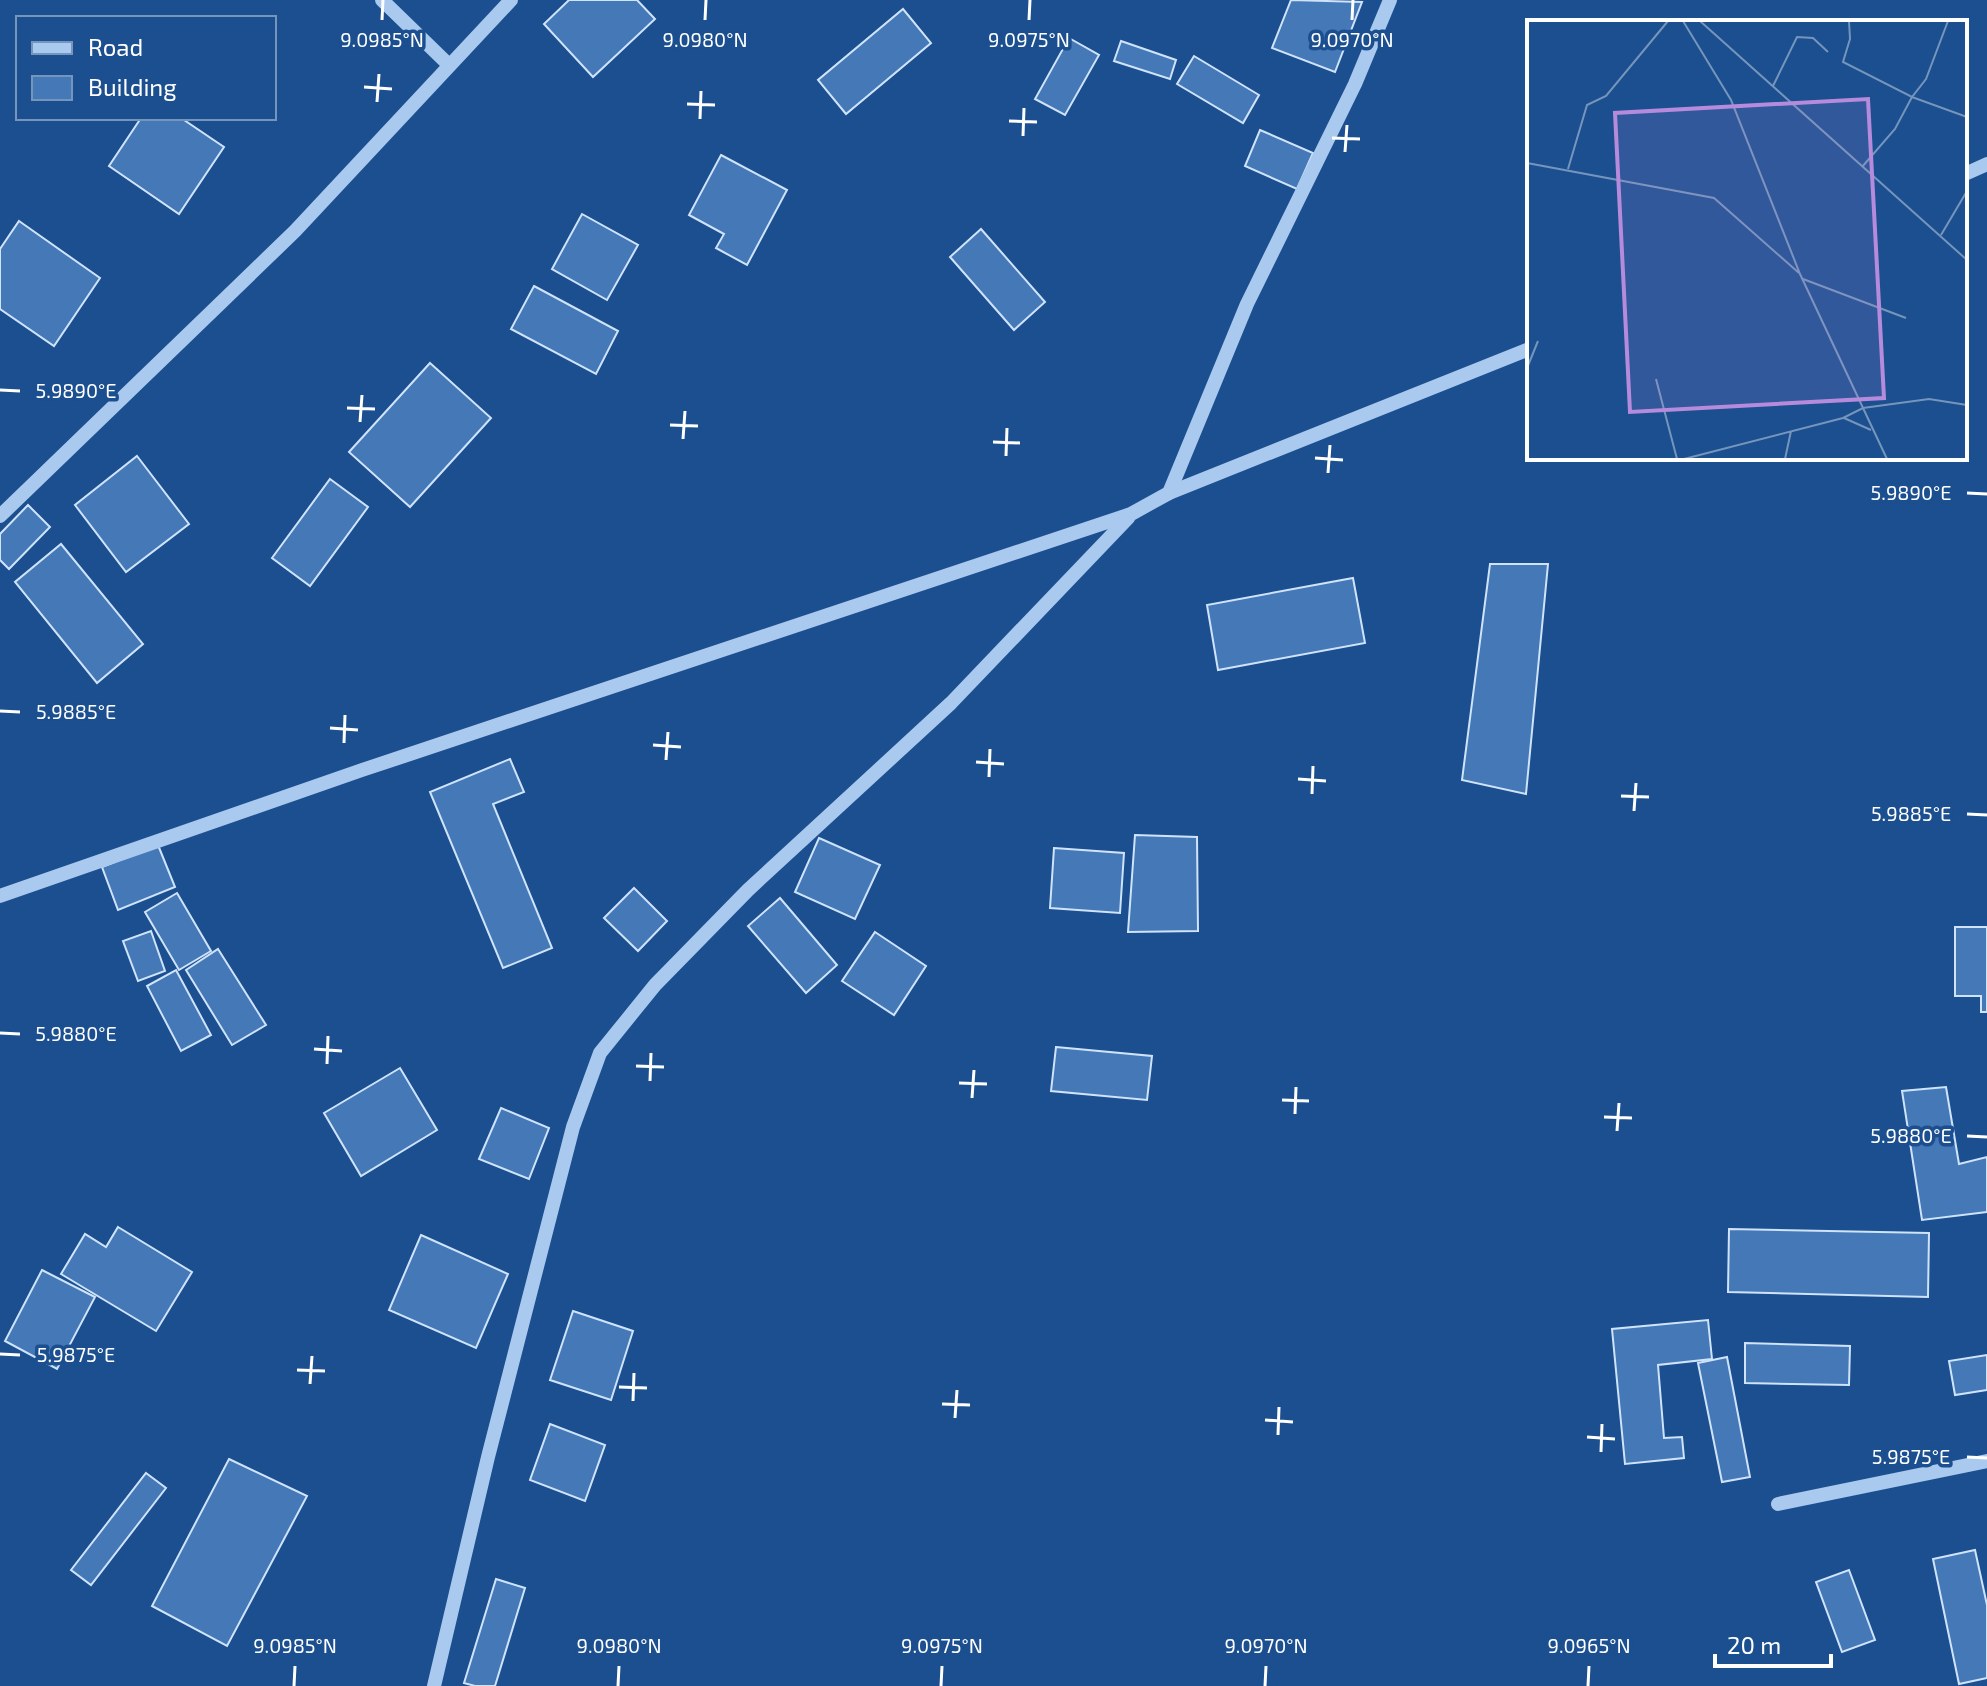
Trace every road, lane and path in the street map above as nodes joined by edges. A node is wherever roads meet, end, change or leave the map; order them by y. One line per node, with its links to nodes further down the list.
1 (382, 0): 4 (street)
2 (511, 0): 4 (street)
3 (1390, 0): 8 (street)
4 (449, 65): 10 (street)
5 (1987, 164): 6 (street)
6 (1967, 173)
7 (1527, 350): 8 (street)
8 (1169, 493): 9 (street)
9 (1131, 514): 11 (street); 14 (street)
10 (0, 516)
11 (0, 896)
12 (1987, 1461): 13 (street)
13 (1778, 1504)
14 (434, 1686)

